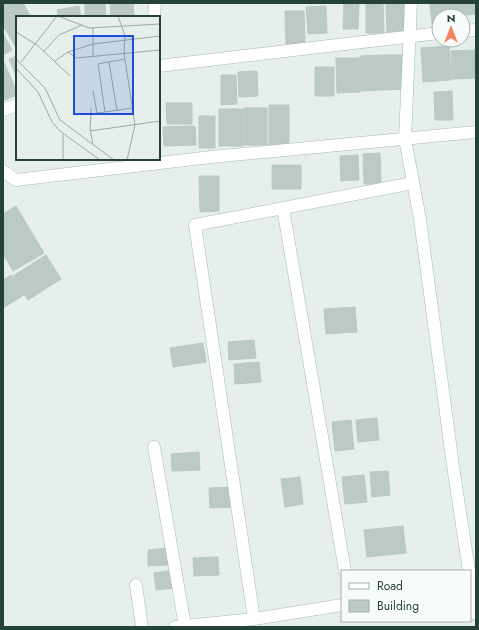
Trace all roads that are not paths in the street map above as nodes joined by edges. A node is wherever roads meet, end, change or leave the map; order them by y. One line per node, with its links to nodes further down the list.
1 (155, 3): 3 (street)
2 (411, 3): 5 (street)
3 (154, 16)
4 (431, 34): 5 (street)
5 (410, 36): 6 (street); 10 (street)
6 (160, 66)
7 (16, 105): 8 (street)
8 (3, 110)
9 (476, 132): 10 (street)
10 (405, 139): 11 (street); 13 (street)
11 (156, 161): 12 (street)
12 (3, 170)
13 (413, 183): 14 (street); 17 (street)
14 (282, 208): 16 (street); 22 (street)
15 (154, 447): 23 (street)
16 (345, 570)
17 (469, 570)
18 (471, 583): 21 (street)
19 (136, 585): 24 (street)
20 (341, 605): 22 (street)
21 (476, 614)
22 (254, 618): 23 (street)
23 (180, 626)
24 (142, 627)

